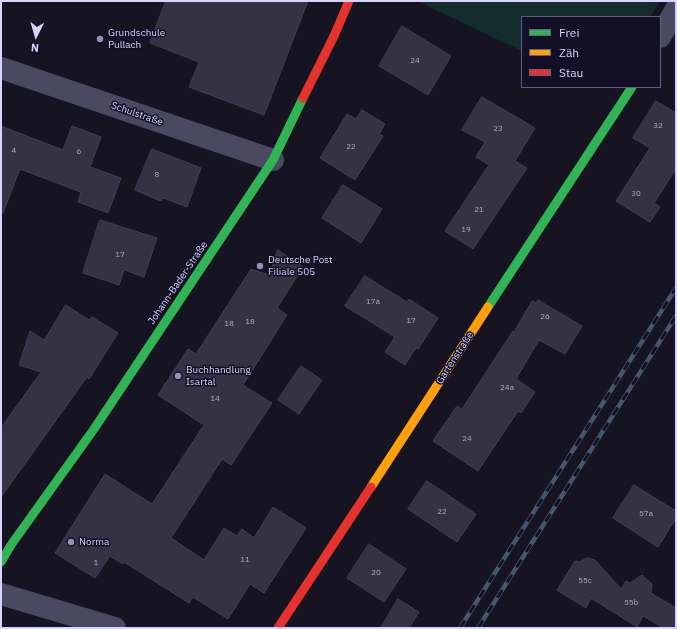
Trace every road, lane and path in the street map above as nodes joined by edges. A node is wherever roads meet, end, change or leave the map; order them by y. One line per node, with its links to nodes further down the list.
1 (349, 1): 6 (street, Johann-Bader-Straße)
2 (676, 9): 3 (street)
3 (661, 36)
4 (1, 68): 6 (street, Schulstraße)
5 (631, 88): 10 (street, Gartenstraße)
6 (272, 160): 7 (street, Johann-Bader-Straße)
7 (1, 562)
8 (1, 594): 9 (street)
9 (114, 628)
10 (278, 628)

